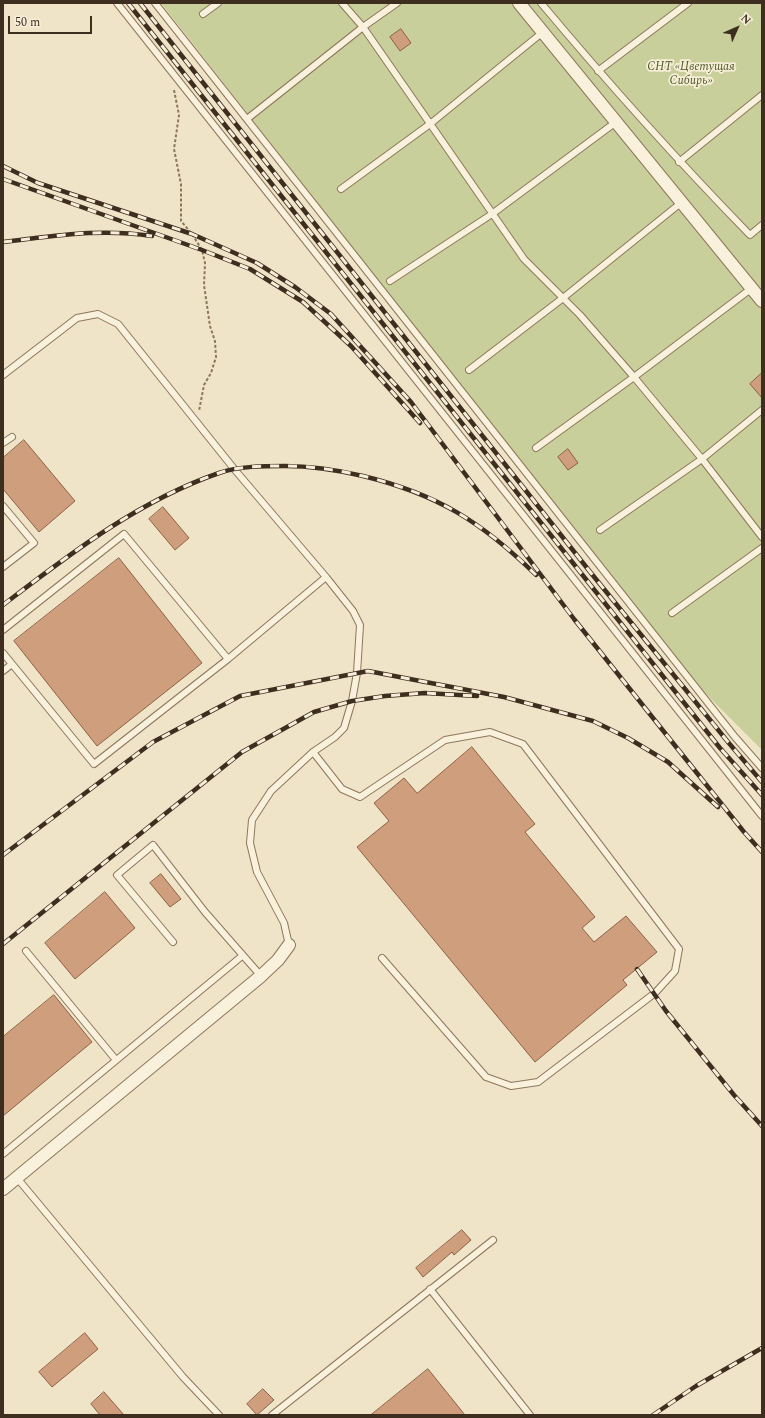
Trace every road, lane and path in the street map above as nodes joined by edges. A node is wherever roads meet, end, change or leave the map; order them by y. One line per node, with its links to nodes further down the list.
1 (117, 3): 12 (lane)
2 (155, 3): 15 (lane)
3 (218, 3): 9 (lane)
4 (342, 3): 10 (lane)
5 (397, 3): 10 (lane)
6 (519, 3): 11 (street)
7 (541, 3): 13 (lane)
8 (688, 3): 13 (lane)
9 (203, 14)
10 (363, 27): 15 (lane); 17 (lane)
11 (543, 32): 16 (street); 17 (lane)
12 (171, 71): 31 (path); 50 (lane)
13 (598, 72): 18 (lane)
14 (762, 96): 18 (lane)
15 (247, 119): 49 (lane)
16 (616, 122): 20 (street); 21 (lane)
17 (430, 124): 19 (lane); 21 (lane)
18 (679, 162): 22 (lane)
19 (341, 189)
20 (682, 202): 24 (street); 25 (lane)
21 (492, 214): 23 (lane); 25 (lane)
22 (762, 224)
23 (390, 281)
24 (752, 288): 26 (street); 29 (lane)
25 (563, 298): 27 (lane); 29 (lane)
26 (762, 301)
27 (469, 370)
28 (3, 374): 31 (lane)
29 (634, 377): 34 (lane); 35 (lane)
30 (762, 410): 35 (lane)
31 (196, 422): 41 (lane)
32 (12, 437): 33 (lane)
33 (3, 443)
34 (536, 448)
35 (702, 459): 37 (lane); 38 (lane)
36 (3, 506): 40 (lane)
37 (600, 530)
38 (762, 537)
39 (762, 548): 42 (lane)
40 (3, 567)
41 (326, 577): 45 (lane); 48 (lane)
42 (672, 612)
43 (3, 630): 45 (lane)
44 (3, 652): 46 (lane)
45 (228, 659): 46 (lane)
46 (12, 664): 47 (lane)
47 (3, 671)
48 (313, 752): 52 (lane); 55 (lane)
49 (762, 768)
50 (762, 816)
51 (173, 942): 54 (lane)
52 (289, 945): 56 (street)
53 (26, 951): 57 (lane)
54 (242, 956): 56 (lane); 57 (lane)
55 (382, 958)
56 (262, 976): 59 (street)
57 (116, 1060): 58 (lane)
58 (3, 1154)
59 (17, 1178): 60 (street); 63 (lane)
60 (3, 1189)
61 (492, 1240): 62 (lane)
62 (430, 1290): 64 (lane); 65 (lane)
63 (219, 1415)
64 (272, 1415)
65 (530, 1415)

